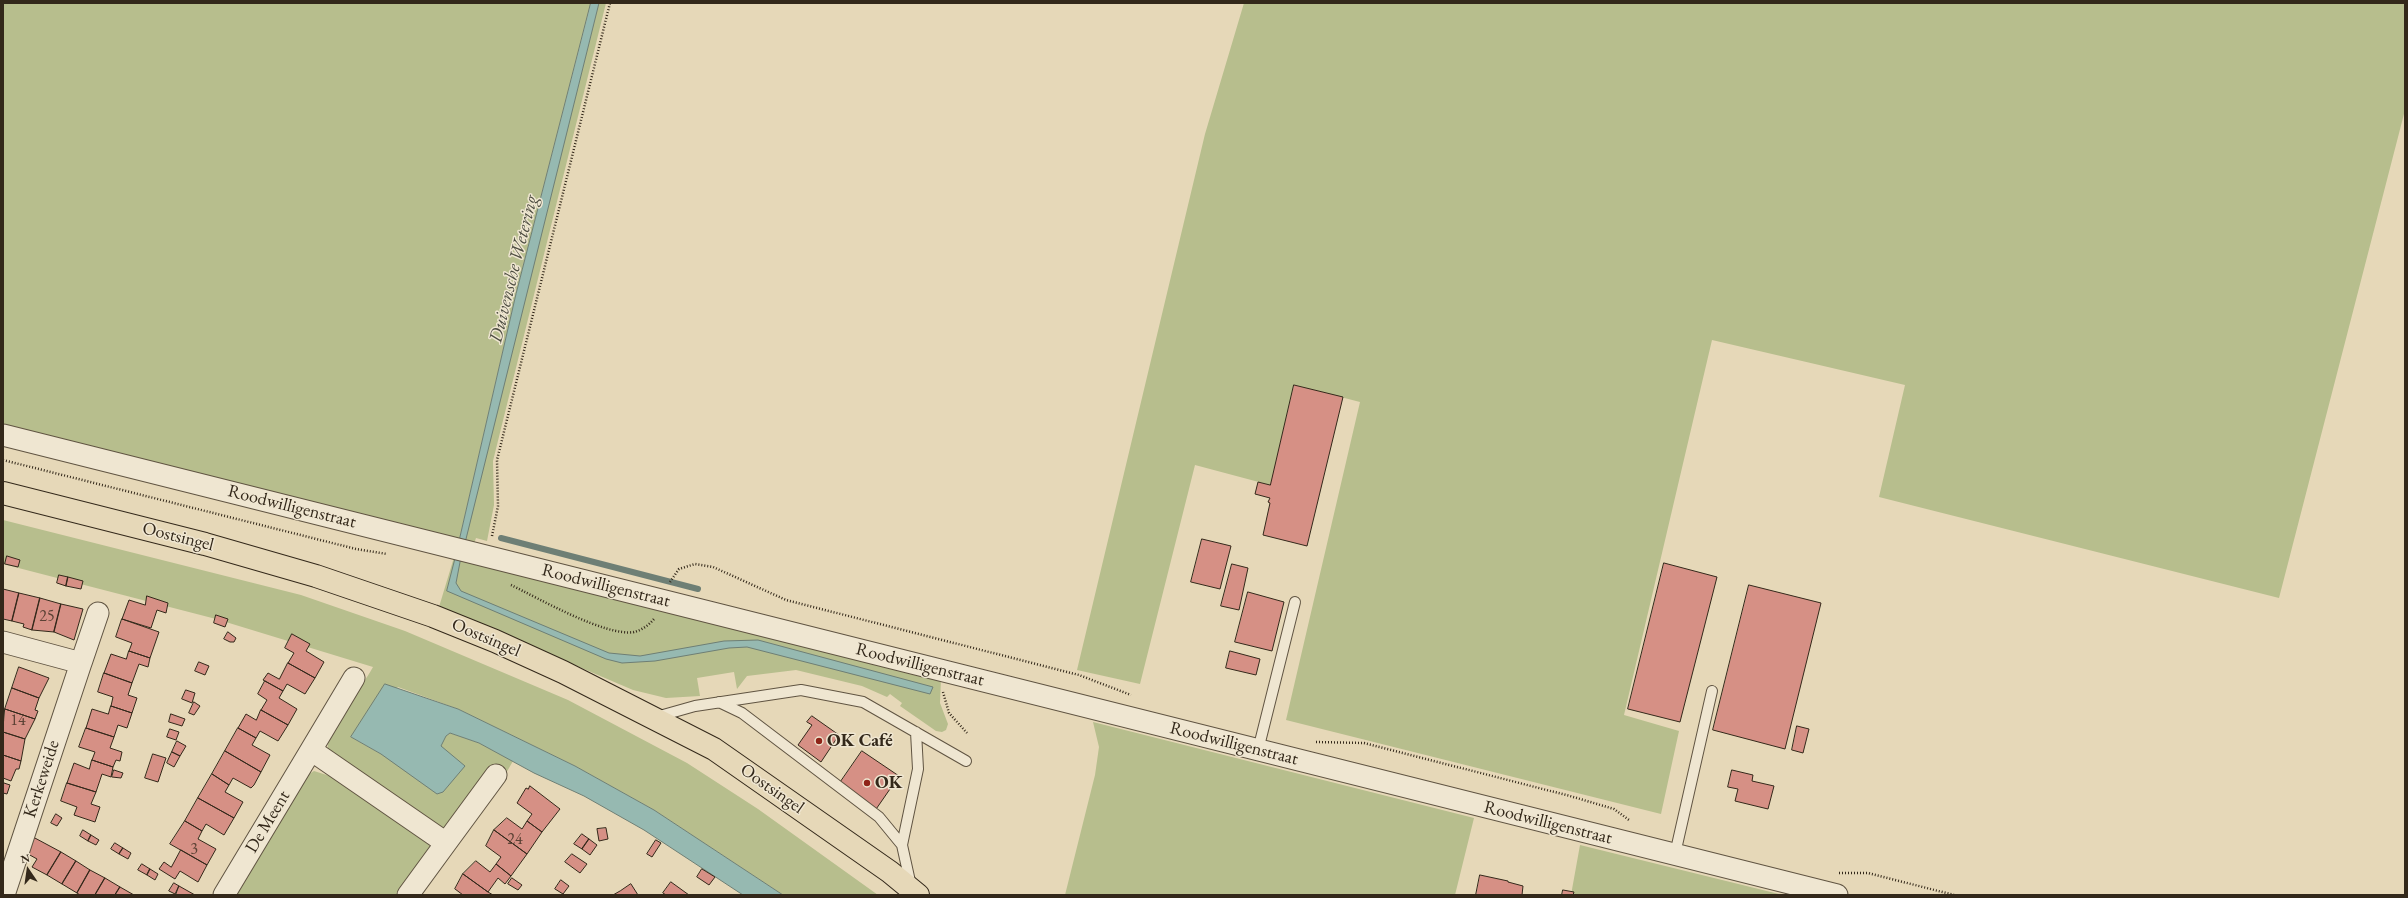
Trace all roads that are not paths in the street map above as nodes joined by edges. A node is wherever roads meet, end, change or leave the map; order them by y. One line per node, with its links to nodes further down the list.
1 (3, 435): 13 (street, Roodwilligenstraat)
2 (3, 493): 10 (main road, Oostsingel)
3 (1295, 602): 13 (lane)
4 (98, 613): 6 (street, Kerkeweide)
5 (3, 642): 6 (street)
6 (80, 663): 20 (street, Kerkeweide)
7 (354, 678): 12 (street, De Meent)
8 (1712, 691): 18 (lane)
9 (719, 702): 10 (lane); 11 (lane); 17 (lane)
10 (654, 718): 19 (main road, Oostsingel)
11 (916, 732): 14 (lane); 17 (lane)
12 (311, 750): 16 (street); 21 (street, De Meent)
13 (1258, 750): 18 (street, Roodwilligenstraat)
14 (966, 761)
15 (496, 775): 16 (street)
16 (446, 843): 22 (street)
17 (902, 845): 19 (lane)
18 (1675, 854): 23 (street, Roodwilligenstraat)
19 (915, 892)
20 (4, 895)
21 (224, 895)
22 (408, 895)
23 (1837, 895)

